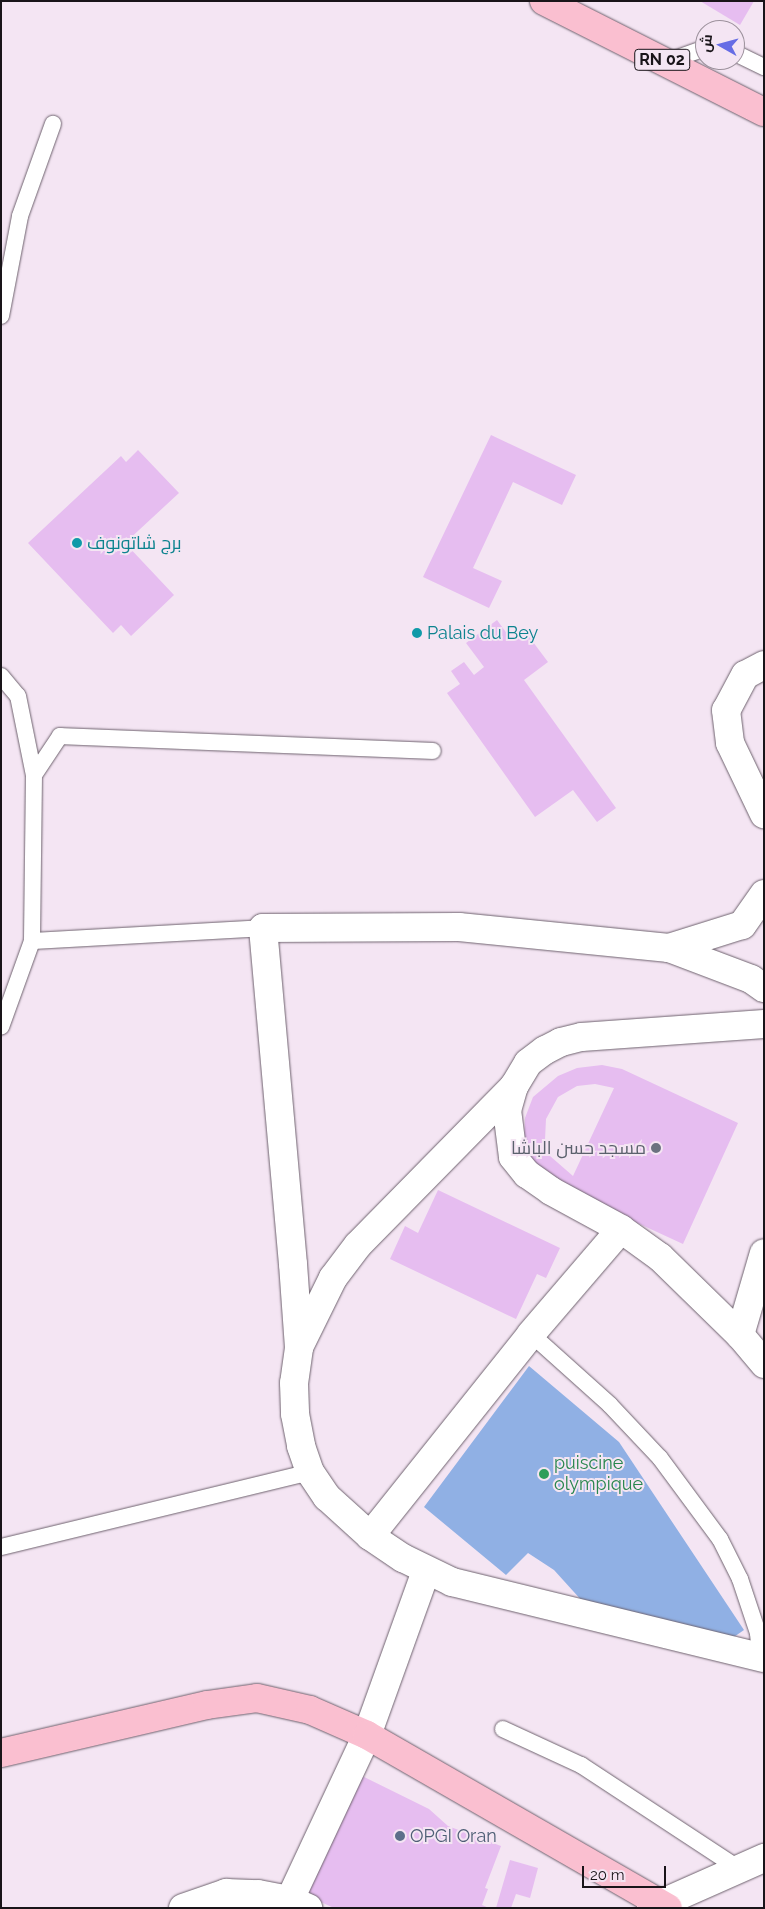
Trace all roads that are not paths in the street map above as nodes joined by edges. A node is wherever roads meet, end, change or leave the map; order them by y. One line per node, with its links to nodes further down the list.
1 (556, 4): 4 (main road, RN 02)
2 (695, 52): 4 (lane)
3 (745, 58): 5 (lane)
4 (666, 62): 6 (main road, RN 02)
5 (764, 67)
6 (764, 112)
7 (53, 124): 8 (lane)
8 (1, 316)
9 (764, 665): 13 (street)
10 (1, 676): 12 (lane)
11 (434, 751): 12 (lane)
12 (34, 775): 16 (lane)
13 (764, 814)
14 (764, 894): 17 (street)
15 (263, 928): 16 (lane); 17 (street); 26 (street)
16 (32, 941): 20 (lane)
17 (669, 948): 18 (street)
18 (764, 988)
19 (764, 1024): 21 (street)
20 (1, 1027)
21 (514, 1086): 22 (street); 26 (street)
22 (621, 1229): 24 (street); 25 (street)
23 (764, 1253): 25 (street)
24 (531, 1334): 29 (street); 32 (lane)
25 (740, 1334): 27 (street)
26 (299, 1348): 28 (street)
27 (764, 1364)
28 (310, 1472): 29 (street); 30 (lane)
29 (370, 1536): 31 (street)
30 (1, 1547)
31 (426, 1571): 32 (street); 34 (street)
32 (762, 1658)
33 (503, 1729): 37 (lane)
34 (367, 1735): 35 (main road); 38 (street); 39 (main road)
35 (1, 1753)
36 (764, 1858): 37 (street)
37 (738, 1868): 39 (street)
38 (294, 1905): 40 (street)
39 (659, 1907)
40 (183, 1908)

